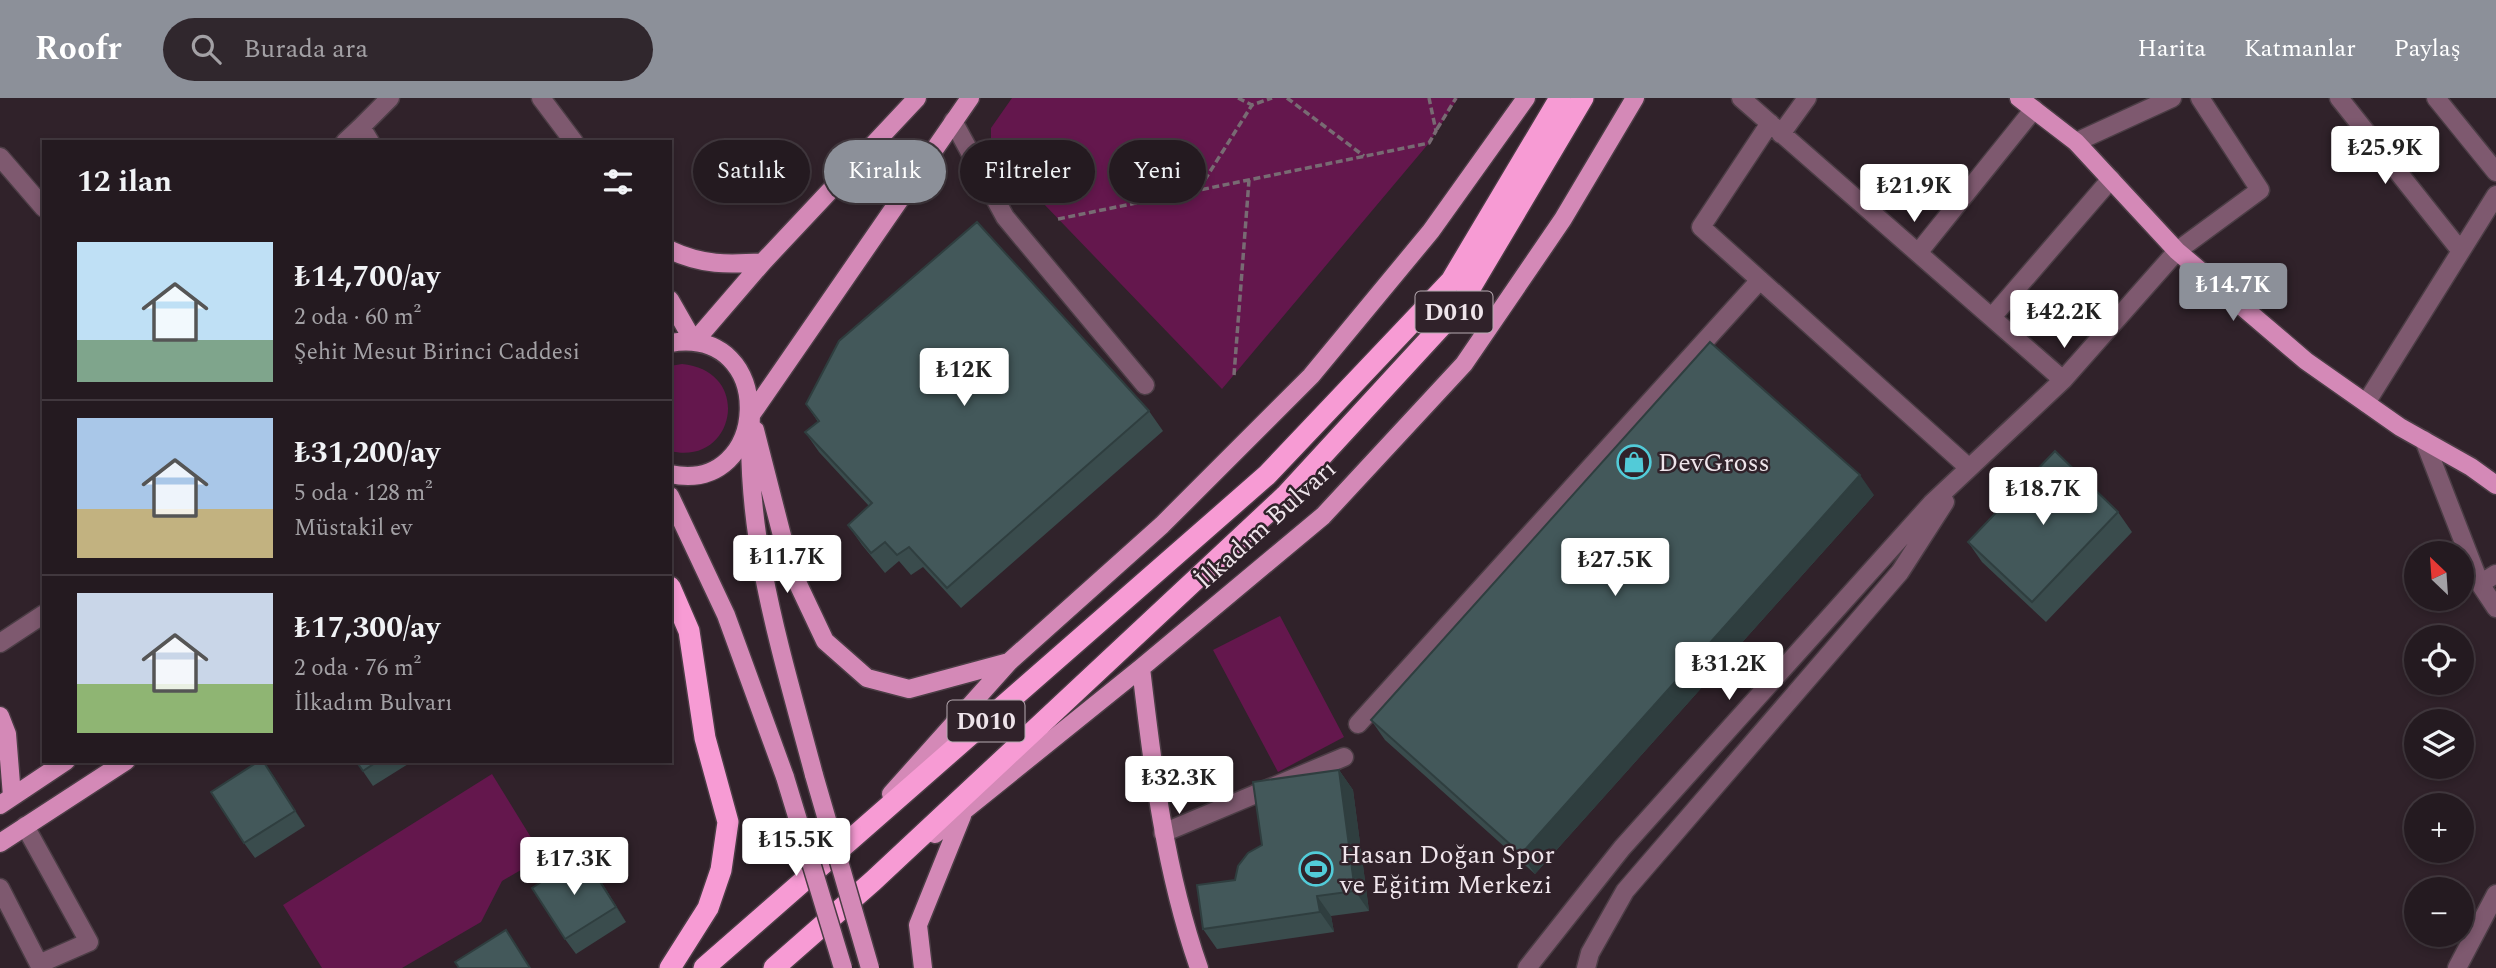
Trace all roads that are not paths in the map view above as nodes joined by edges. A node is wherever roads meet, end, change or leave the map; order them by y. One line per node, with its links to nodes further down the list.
1 (390, 98): 18 (street)
2 (541, 98): 19 (street)
3 (918, 98): 30 (main road)
4 (970, 98): 16 (main road)
5 (1526, 98): 51 (main road, İlkadım Bulvarı)
6 (1560, 98): 62 (highway, İlkadım Bulvarı / D010)
7 (1583, 98): 64 (highway, İlkadım Bulvarı / D010)
8 (1635, 98): 52 (main road, İlkadım Bulvarı)
9 (1741, 98): 17 (street)
10 (1807, 98): 17 (street)
11 (2172, 98): 20 (street)
12 (2200, 98): 28 (street)
13 (2339, 98): 26 (street)
14 (2436, 98): 22 (street)
15 (2026, 104): 20 (main road); 29 (street)
16 (953, 121): 37 (street); 39 (main road)
17 (1776, 129): 29 (street); 31 (street)
18 (366, 134)
19 (572, 140)
20 (2076, 142): 23 (main road)
21 (0, 157): 25 (street)
22 (2496, 172)
23 (2110, 179): 28 (main road); 33 (street)
24 (2496, 195): 26 (street)
25 (42, 206)
26 (2460, 250): 38 (street)
27 (672, 251): 30 (main road)
28 (2177, 251): 36 (street); 38 (main road)
29 (1918, 253): 33 (street)
30 (762, 262): 34 (main road)
31 (1760, 280): 41 (street); 54 (street)
32 (672, 304): 34 (main road)
33 (1992, 317): 36 (street)
34 (694, 342): 35 (main road); 39 (main road)
35 (672, 343)
36 (2063, 380): 41 (street)
37 (1144, 385)
38 (2366, 403): 40 (main road)
39 (751, 415): 42 (main road); 51 (main road); 72 (main road, bridge)
40 (2424, 440): 43 (main road); 46 (street)
41 (1968, 467): 75 (street); 76 (street)
42 (672, 474)
43 (2496, 485)
44 (672, 500): 71 (main road, bridge)
45 (2496, 574): 46 (street)
46 (2480, 584): 48 (street)
47 (672, 592): 68 (highway)
48 (2496, 608)
49 (42, 615): 50 (street)
50 (0, 643)
51 (1009, 662): 62 (main road, İlkadım Bulvarı)
52 (1141, 668): 59 (main road, İlkadım Bulvarı); 61 (main road)
53 (0, 716): 58 (main road)
54 (1358, 724)
55 (1344, 757): 61 (street)
56 (63, 763): 58 (main road)
57 (123, 763): 60 (main road)
58 (6, 800)
59 (962, 814): 64 (main road, İlkadım Bulvarı); 73 (main road)
60 (25, 826): 63 (main road); 67 (street)
61 (1163, 833): 74 (main road)
62 (850, 840): 69 (highway, İlkadım Bulvarı / D010)
63 (0, 844)
64 (873, 881): 70 (highway, İlkadım Bulvarı / D010)
65 (0, 888): 67 (street)
66 (2496, 894): 77 (street)
67 (41, 966)
68 (670, 968)
69 (704, 968)
70 (774, 968)
71 (843, 968)
72 (870, 968)
73 (923, 968)
74 (1199, 968)
75 (1527, 968)
76 (1586, 968)
77 (2457, 968)

